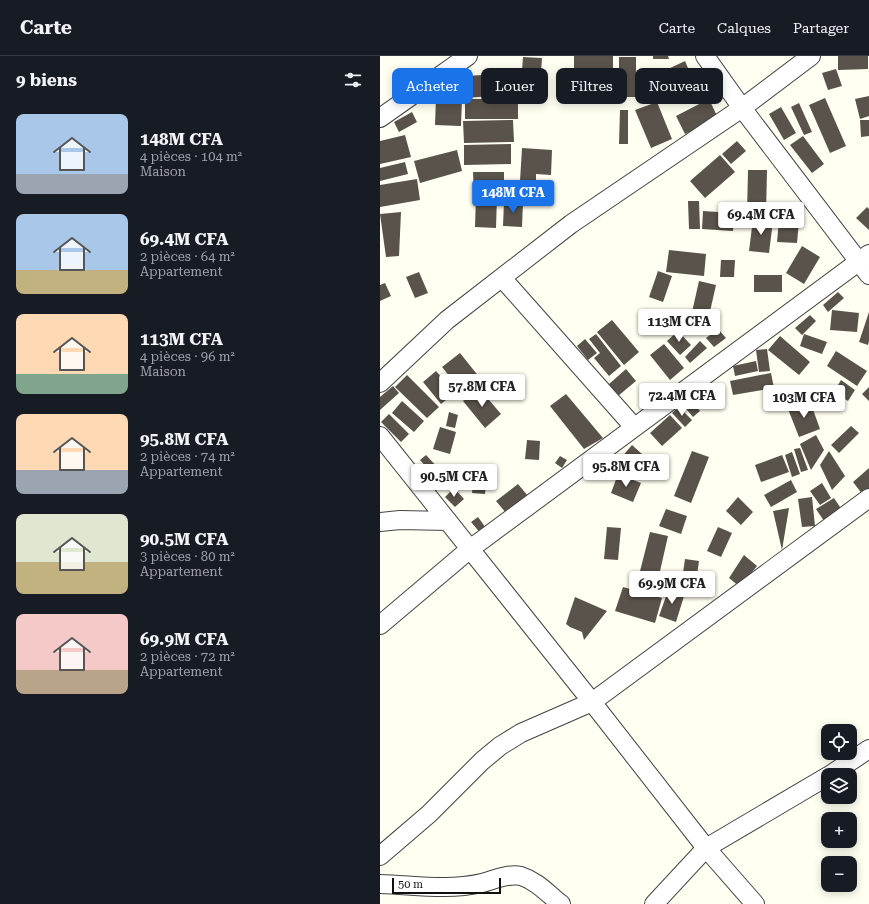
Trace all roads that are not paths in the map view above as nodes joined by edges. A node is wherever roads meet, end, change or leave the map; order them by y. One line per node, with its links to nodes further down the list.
1 (468, 56): 5 (street)
2 (705, 56): 4 (street)
3 (811, 56): 4 (street)
4 (742, 108): 6 (street); 7 (street)
5 (380, 118)
6 (866, 263): 9 (street)
7 (502, 278): 8 (street); 9 (street)
8 (380, 383)
9 (634, 427): 14 (street)
10 (380, 436): 12 (street)
11 (869, 498): 16 (street)
12 (448, 521): 13 (street); 14 (street)
13 (380, 522)
14 (470, 549): 15 (street); 16 (street)
15 (380, 625)
16 (592, 702): 20 (street); 21 (street)
17 (869, 749): 18 (street)
18 (841, 768)
19 (821, 781): 20 (street)
20 (706, 848): 24 (street); 25 (street)
21 (380, 856)
22 (380, 884): 23 (street)
23 (561, 904)
24 (654, 904)
25 (755, 904)

